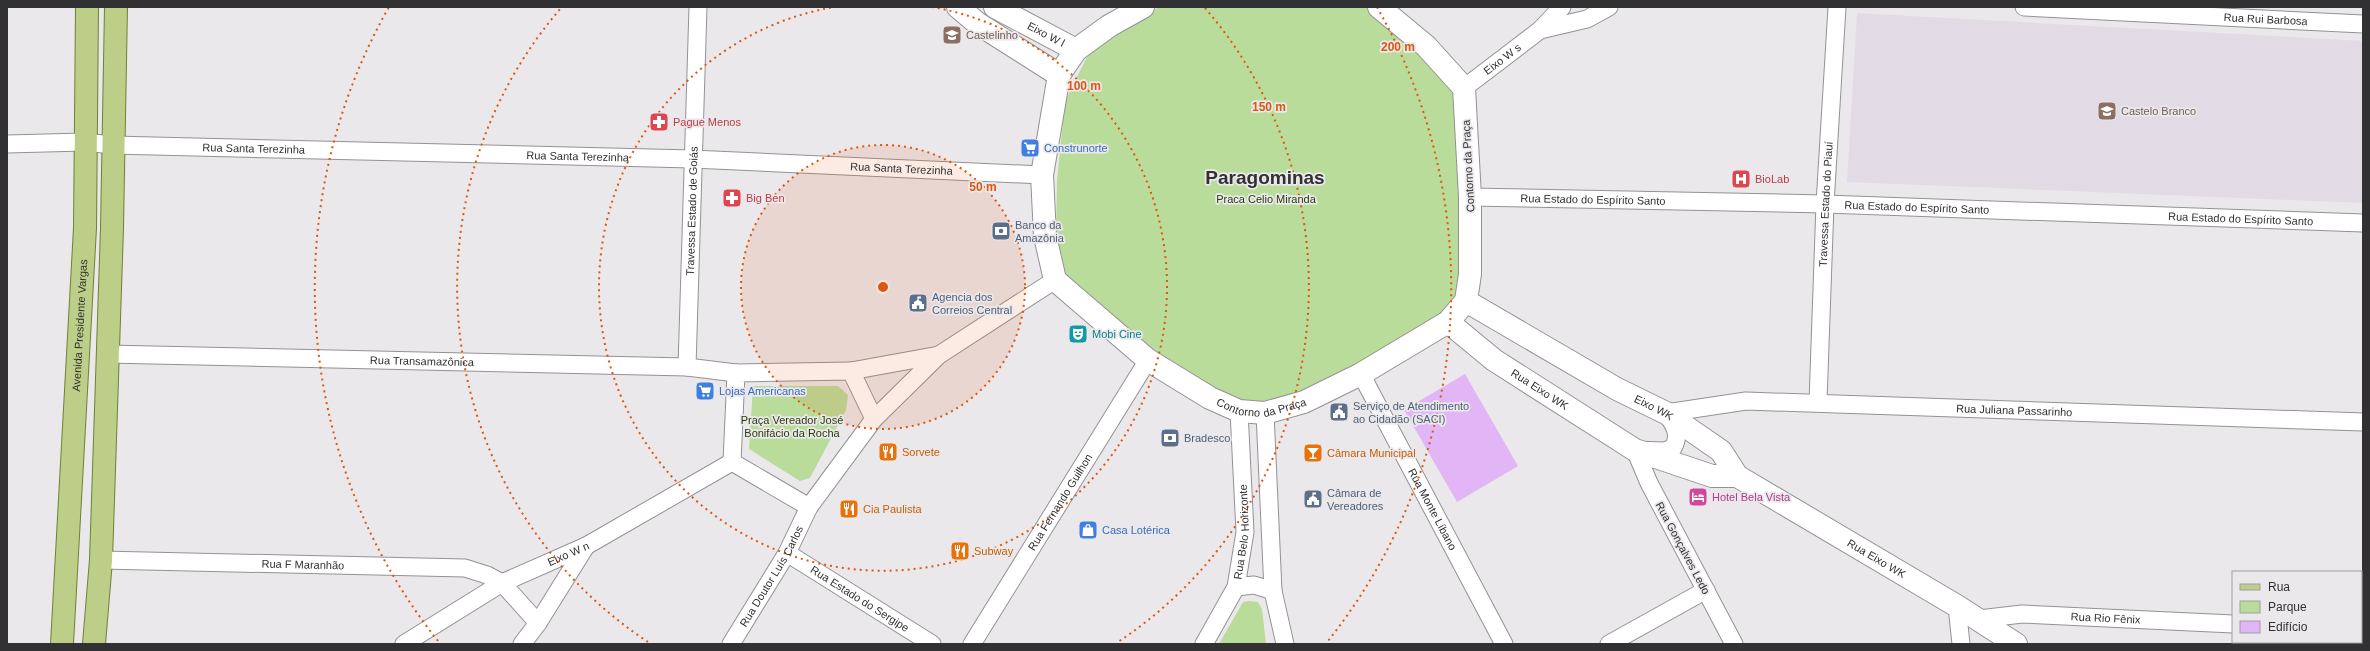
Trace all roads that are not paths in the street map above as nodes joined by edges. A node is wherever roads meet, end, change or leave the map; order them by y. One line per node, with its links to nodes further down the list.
1 (87, 7): 17 (main road, Avenida Presidente Vargas)
2 (116, 7): 19 (main road)
3 (698, 7): 20 (street, Travessa Estado de Goiás)
4 (958, 7): 15 (street)
5 (995, 7): 14 (street, Eixo W l)
6 (1143, 7): 14 (street)
7 (1379, 7): 16 (street)
8 (1562, 7): 13 (street, Eixo W s)
9 (1609, 7): 13 (street, Eixo W s)
10 (1837, 7): 23 (street, Travessa Estado do Piauí)
11 (2024, 7): 12 (street, Rua Rui Barbosa)
12 (2363, 24)
13 (1540, 30): 16 (street, Eixo W s)
14 (1076, 50): 15 (street)
15 (1058, 75): 21 (street)
16 (1464, 88): 22 (street, Contorno da Praça)
17 (84, 142): 18 (street, Rua Santa Terezinha); 19 (street, Rua Santa Terezinha); 56 (main road, Avenida Presidente Vargas)
18 (7, 144)
19 (112, 145): 20 (street, Rua Santa Terezinha); 28 (main road)
20 (692, 159): 21 (street, Rua Santa Terezinha); 31 (street, Travessa Estado de Goiás)
21 (1042, 175): 25 (street)
22 (1470, 197): 23 (street, Rua Estado do Espírito Santo); 26 (street, Contorno da Praça)
23 (1825, 204): 24 (street, Rua Estado do Espírito Santo); 35 (street, Travessa Estado do Piauí)
24 (2363, 223)
25 (1055, 280): 29 (street); 30 (street, Contorno da Praça)
26 (1466, 302): 27 (street, Contorno da Praça); 38 (street, Eixo WK)
27 (1448, 322): 34 (street, Contorno da Praça); 41 (street, Rua Eixo WK)
28 (107, 354): 31 (street, Rua Transamazônica); 47 (main road)
29 (939, 355): 32 (street, Rua Transamazônica); 39 (street, Rua Doutor Luís Carlos)
30 (1148, 360): 36 (street, Contorno da Praça); 62 (street, Rua Fernando Guilhon)
31 (688, 367): 33 (street, Rua Transamazônica)
32 (851, 371): 33 (street, Rua Transamazônica); 39 (street)
33 (736, 373): 42 (street)
34 (1361, 374): 37 (street, Contorno da Praça); 65 (street, Rua Monte Líbano)
35 (1818, 402): 38 (street, Rua Juliana Passarinho); 40 (street, Rua Juliana Passarinho)
36 (1240, 412): 37 (street, Contorno da Praça); 49 (street, Rua Belo Horizonte)
37 (1265, 413): 51 (street)
38 (1666, 413): 41 (street); 43 (street, Eixo WK)
39 (874, 419): 44 (street, Rua Doutor Luís Carlos)
40 (2363, 422)
41 (1635, 450): 43 (street); 50 (street, Rua Gonçalves Ledo)
42 (732, 462): 44 (street); 45 (street, Eixo W n)
43 (1737, 476): 52 (street, Rua Eixo WK)
44 (809, 507): 46 (street, Rua Doutor Luís Carlos)
45 (586, 546): 48 (street, Eixo W n); 54 (street)
46 (787, 553): 60 (street, Rua Doutor Luís Carlos); 61 (street, Rua Estado do Sergipe)
47 (101, 560): 48 (street, Rua F Maranhão); 57 (main road)
48 (502, 583): 54 (street); 58 (street, Eixo W n)
49 (1236, 587): 51 (street); 63 (street, Rua Belo Horizonte)
50 (1706, 590): 66 (street); 67 (street, Rua Gonçalves Ledo)
51 (1273, 591): 64 (street)
52 (1957, 606): 53 (street, Rua Eixo WK); 68 (street)
53 (1979, 619): 55 (street, Rua Rio Fênix); 69 (street, Rua Eixo WK)
54 (538, 623): 59 (street)
55 (2232, 624)
56 (62, 644)
57 (94, 644)
58 (404, 644)
59 (522, 644)
60 (731, 644)
61 (932, 644)
62 (972, 644)
63 (1204, 644)
64 (1285, 644)
65 (1504, 644)
66 (1609, 644)
67 (1734, 644)
68 (1961, 644)
69 (2016, 644)

